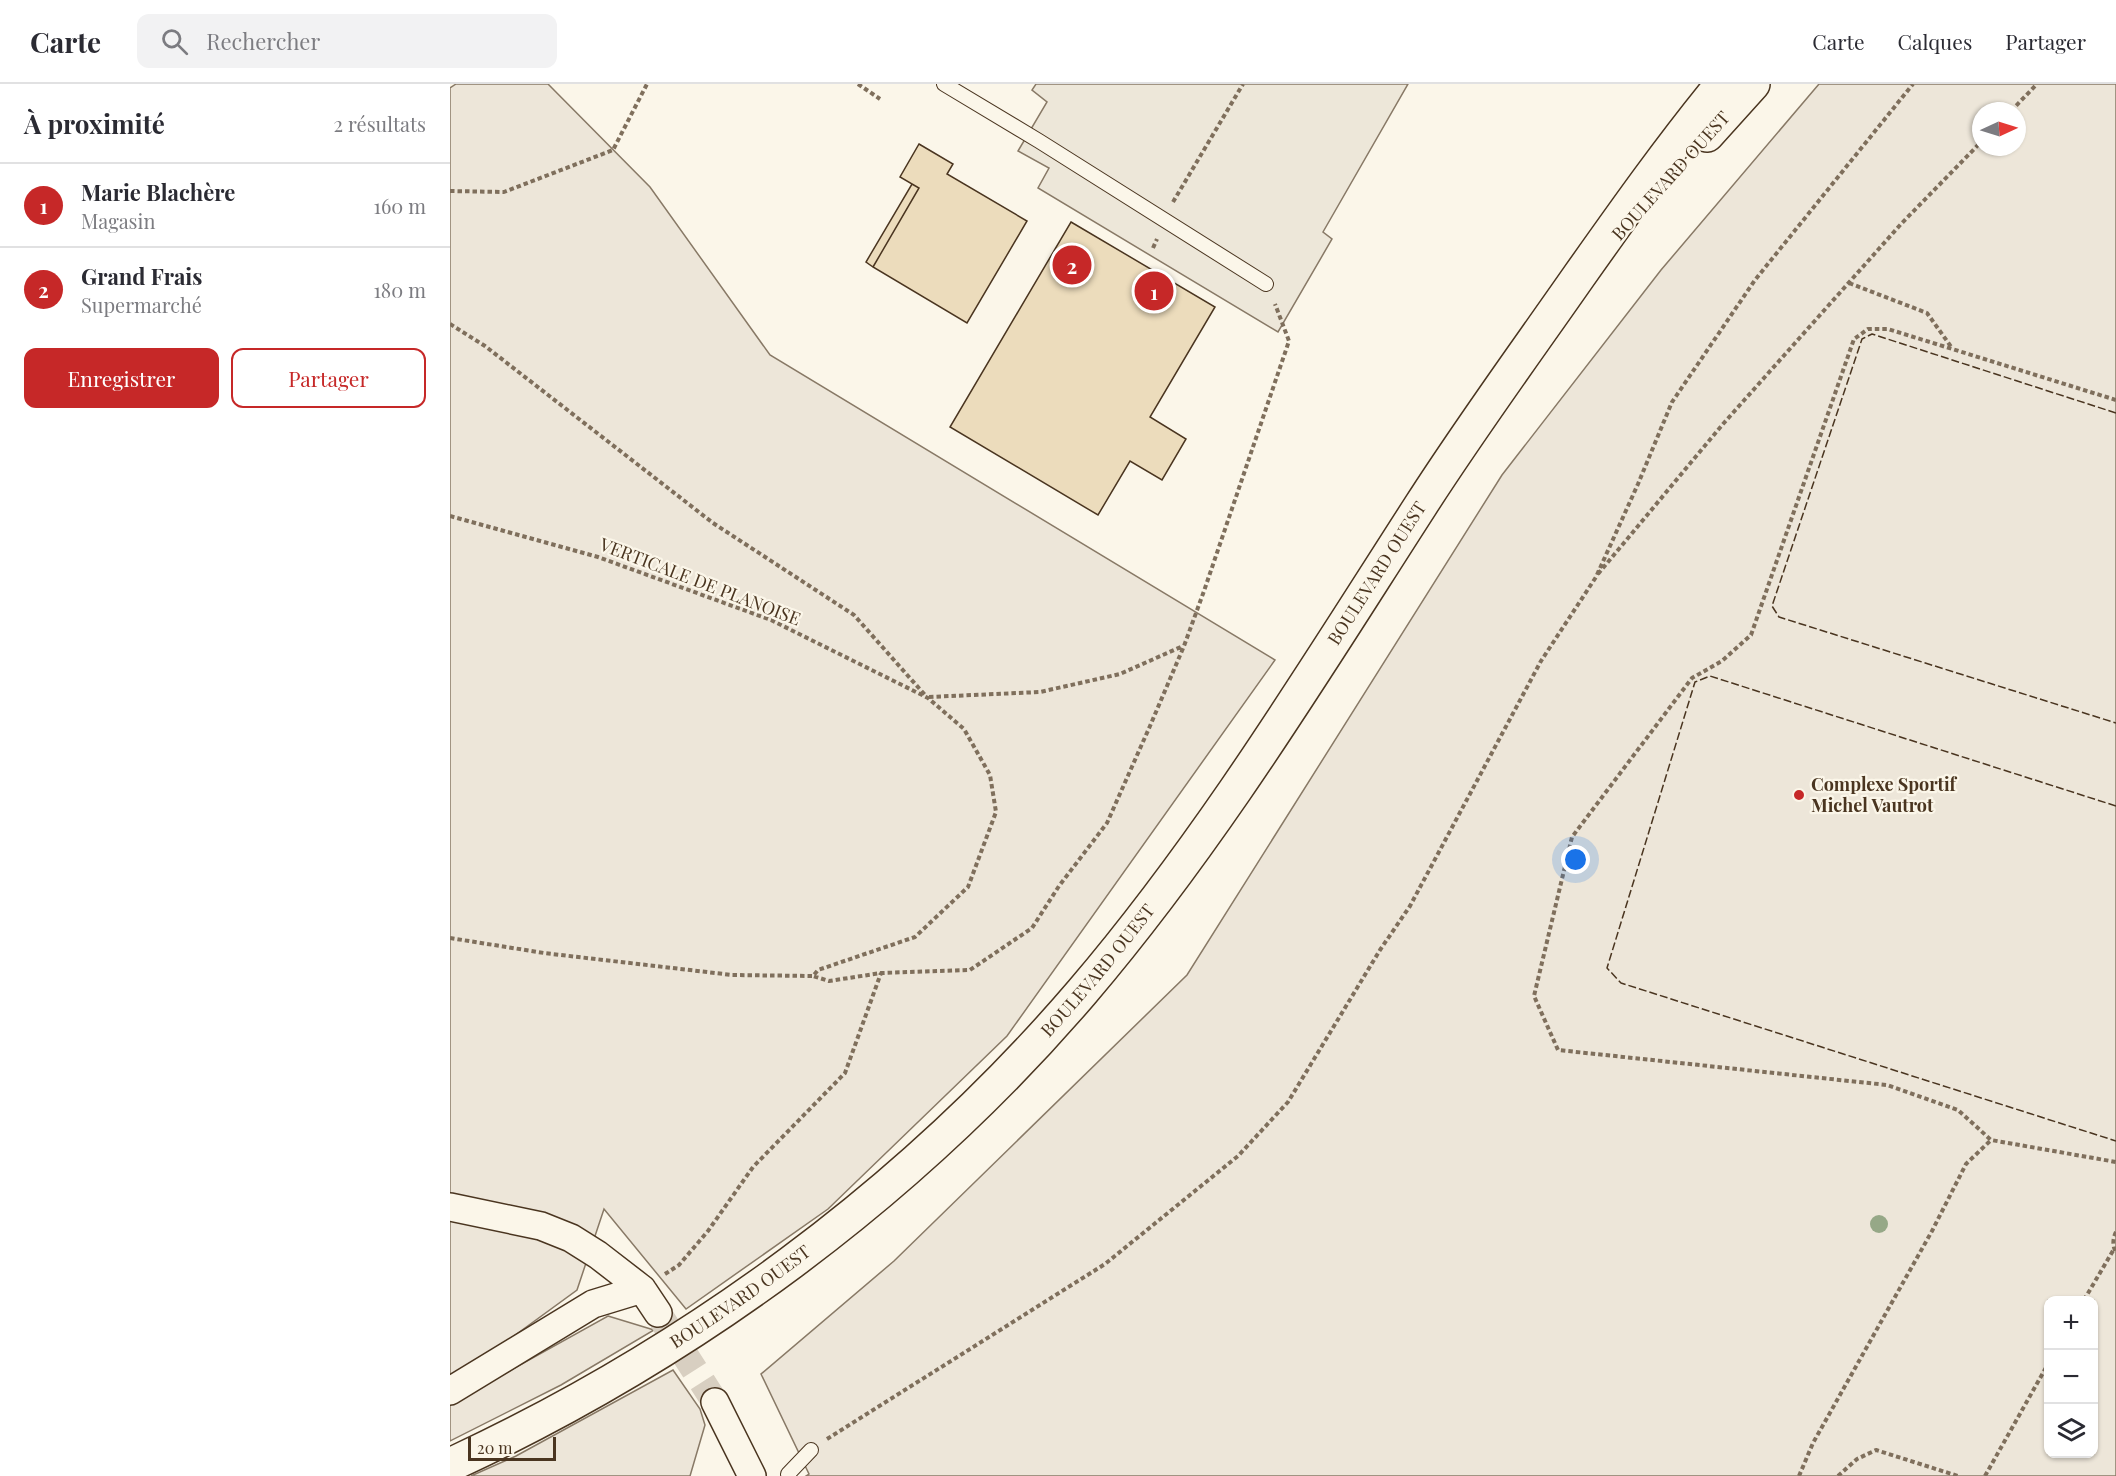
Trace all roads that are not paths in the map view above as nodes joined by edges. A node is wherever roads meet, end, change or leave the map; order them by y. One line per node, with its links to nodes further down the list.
1 (944, 84): 4 (lane)
2 (1722, 84): 5 (main road, BOULEVARD OUEST)
3 (1753, 84): 5 (main road, BOULEVARD OUEST)
4 (1266, 284)
5 (1565, 296): 12 (main road, BOULEVARD OUEST)
6 (450, 1207): 7 (street)
7 (642, 1289): 8 (street); 9 (street)
8 (658, 1312)
9 (450, 1391)
10 (715, 1402): 14 (street)
11 (811, 1449): 13 (lane)
12 (450, 1465)
13 (788, 1474)
14 (752, 1476)

